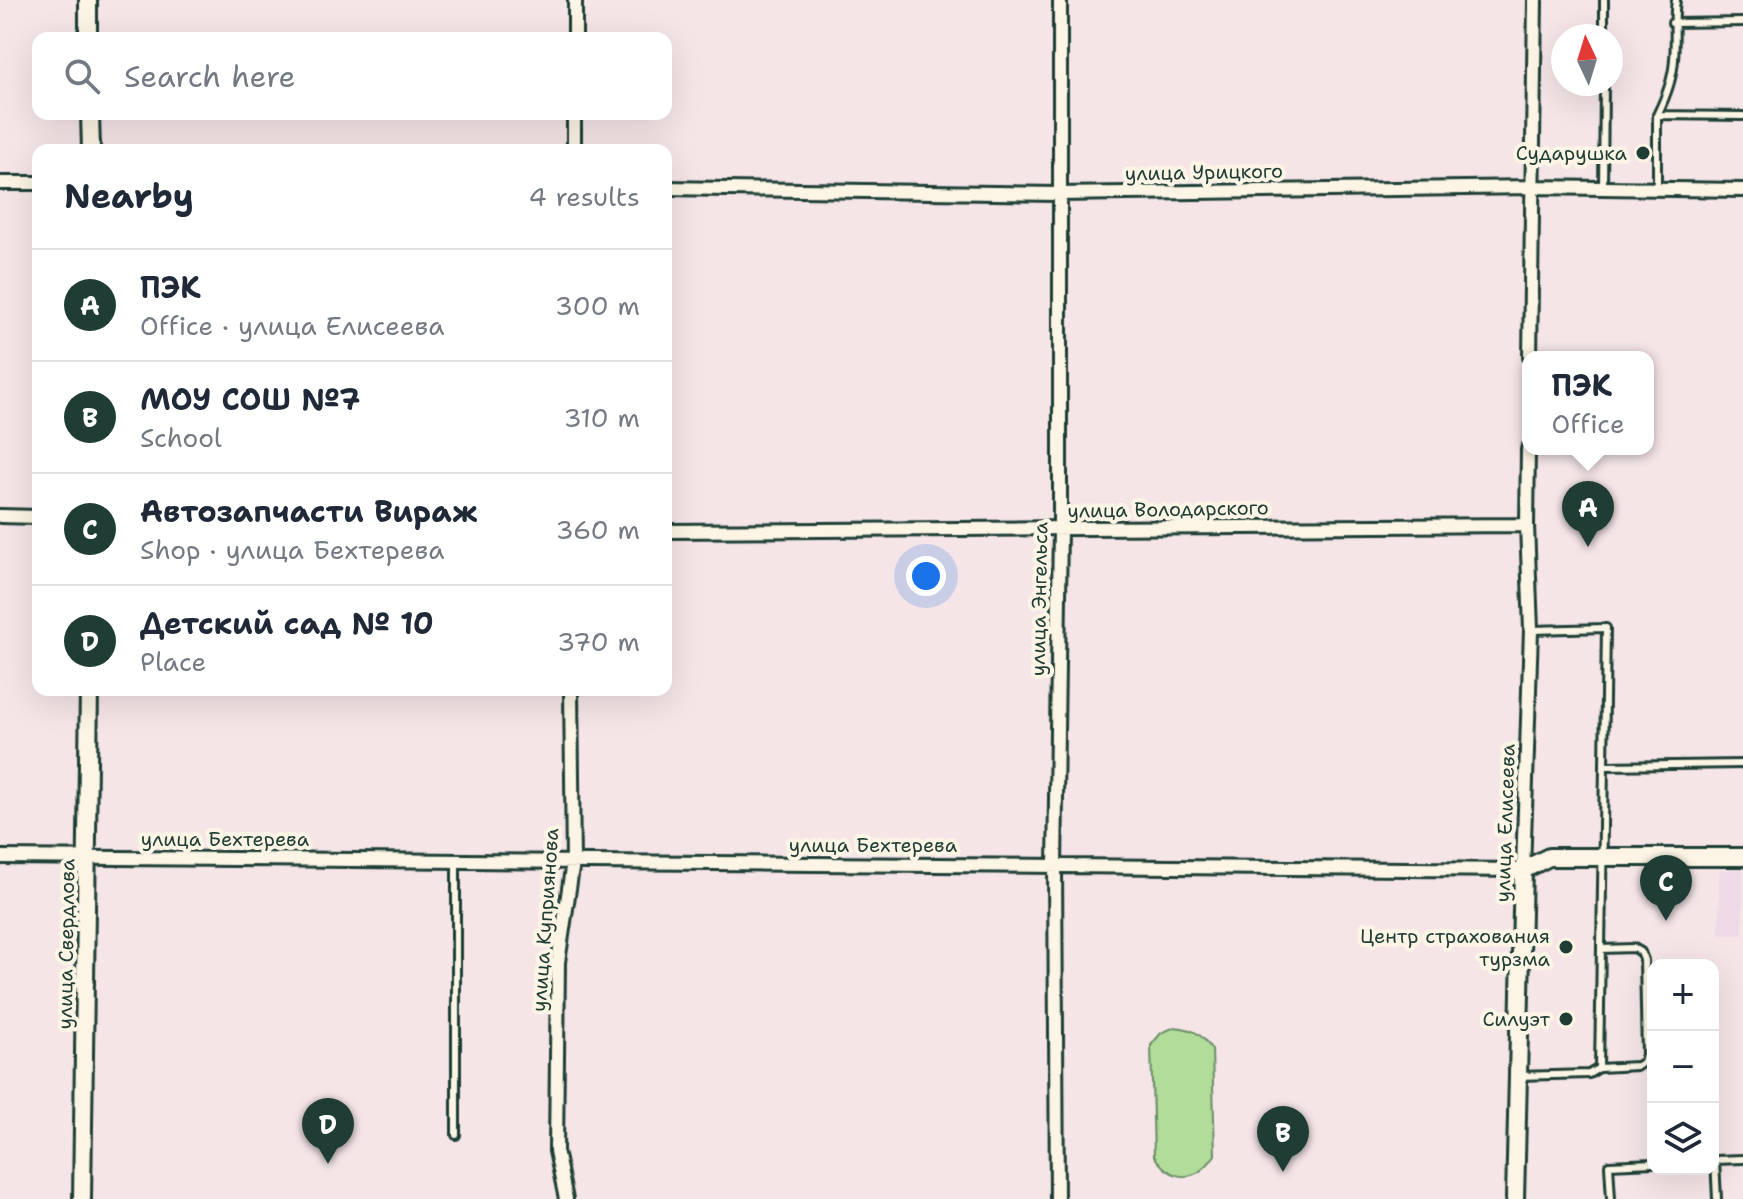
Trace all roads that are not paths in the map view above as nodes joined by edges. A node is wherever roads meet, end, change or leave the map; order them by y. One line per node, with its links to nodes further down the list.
1 (88, 0): 10 (street)
2 (575, 0): 11 (street)
3 (1060, 0): 26 (street, улица Энгельса)
4 (1535, 0): 21 (street)
5 (1604, 0): 9 (lane)
6 (1676, 0): 8 (lane)
7 (1743, 22): 8 (lane)
8 (1672, 23): 13 (lane)
9 (1604, 24)
10 (88, 32)
11 (575, 32)
12 (1604, 96): 23 (lane)
13 (1657, 115): 14 (lane); 24 (lane)
14 (1743, 116)
15 (90, 120): 17 (street)
16 (574, 120): 18 (street)
17 (91, 144)
18 (574, 144)
19 (0, 183): 20 (street)
20 (32, 183)
21 (1532, 187): 23 (street, улица Урицкого); 26 (street, улица Урицкого); 27 (street)
22 (672, 188): 26 (street, улица Урицкого)
23 (1603, 188): 24 (street, улица Урицкого)
24 (1657, 189): 25 (street, улица Урицкого)
25 (1743, 190)
26 (1058, 194): 32 (street, улица Энгельса)
27 (1530, 351)
28 (1528, 455): 31 (street, улица Елисеева)
29 (0, 516): 30 (street)
30 (32, 517)
31 (1527, 525): 32 (street, улица Володарского); 34 (street, улица Елисеева)
32 (1060, 530): 33 (street, улица Володарского); 45 (street, улица Энгельса)
33 (672, 531)
34 (1531, 630): 38 (lane); 46 (street, улица Елисеева)
35 (89, 696): 41 (street, улица Свердлова)
36 (571, 696): 44 (street, улица Куприянова)
37 (1743, 764): 38 (lane)
38 (1604, 766): 42 (lane)
39 (0, 857): 41 (street, улица Бехтерева)
40 (1743, 857): 42 (street, улица Бехтерева)
41 (87, 858): 43 (street, улица Бехтерева); 55 (street, улица Свердлова)
42 (1602, 858): 46 (street, улица Бехтерева); 47 (lane)
43 (456, 861): 44 (street, улица Бехтерева); 50 (lane)
44 (573, 862): 45 (street, улица Бехтерева); 56 (street, улица Куприянова)
45 (1055, 866): 46 (street, улица Бехтерева); 57 (street, улица Энгельса)
46 (1523, 870): 49 (street, улица Елисеева)
47 (1601, 949): 48 (lane); 48 (lane)
48 (1599, 1068): 49 (lane)
49 (1517, 1076): 58 (street, улица Елисеева)
50 (456, 1135)
51 (1743, 1159): 52 (lane)
52 (1719, 1160)
53 (1647, 1163): 59 (lane)
54 (1715, 1175): 60 (lane)
55 (82, 1199)
56 (566, 1199)
57 (1057, 1199)
58 (1515, 1199)
59 (1611, 1199)
60 (1717, 1199)

